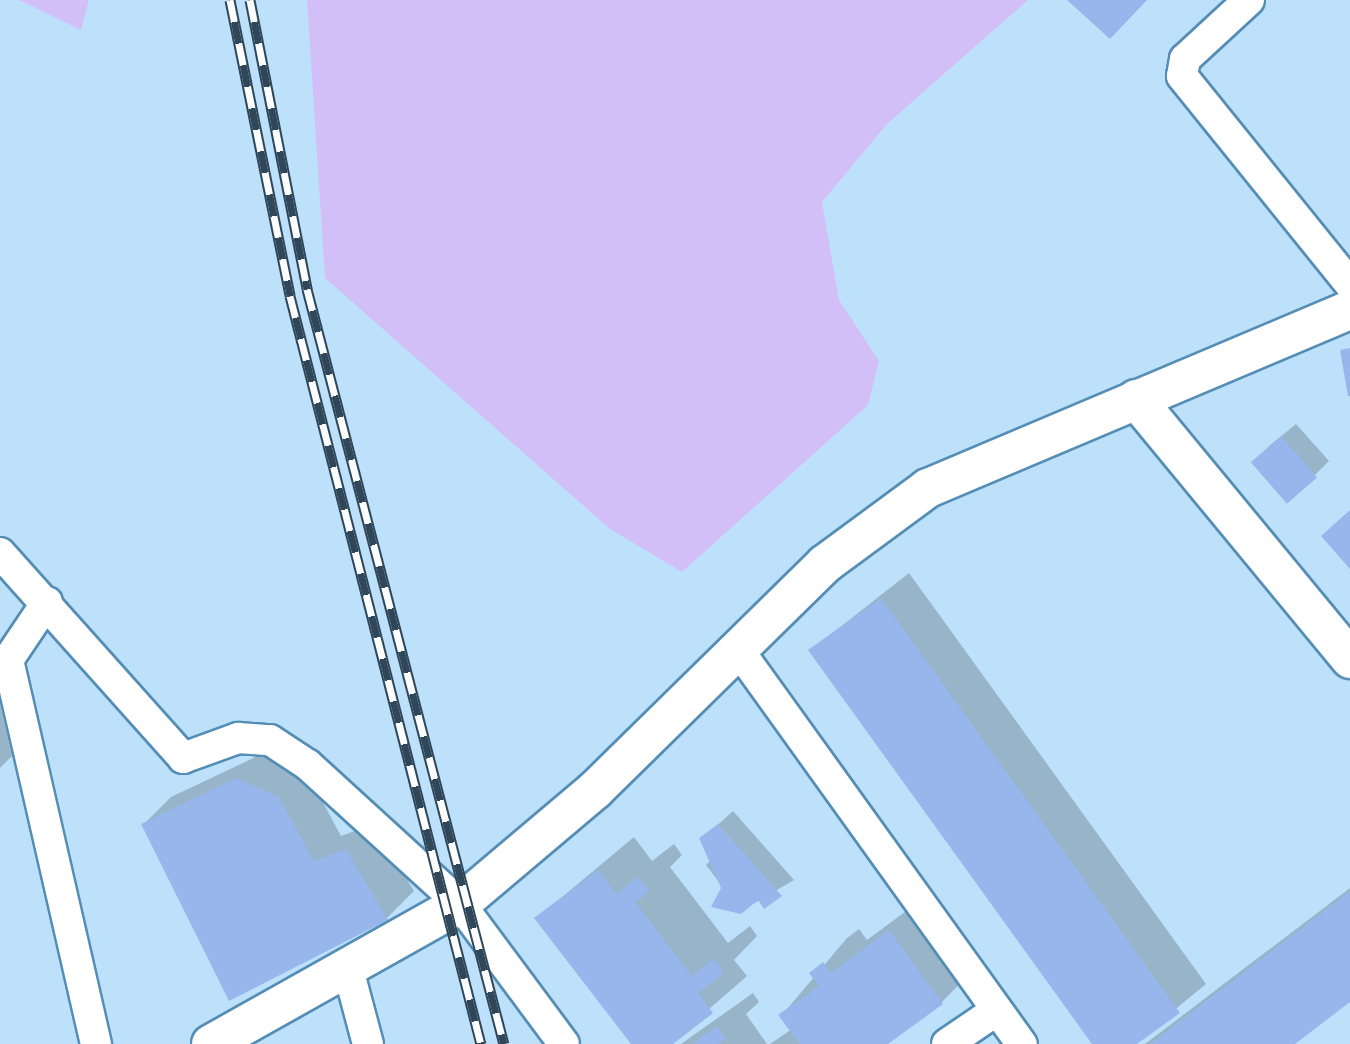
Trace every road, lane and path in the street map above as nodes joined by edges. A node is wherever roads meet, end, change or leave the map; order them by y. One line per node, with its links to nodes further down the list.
1 (1249, 0): 2 (street)
2 (1350, 284)
3 (1350, 310): 4 (street)
4 (1136, 399): 7 (street); 9 (street)
5 (0, 553): 6 (street)
6 (47, 602): 11 (street); 14 (street)
7 (1318, 613): 8 (street); 10 (street)
8 (1350, 644)
9 (737, 648): 11 (street); 13 (street)
10 (1350, 658)
11 (460, 904): 12 (street); 17 (street)
12 (348, 970): 15 (street); 16 (street)
13 (997, 1010): 18 (street); 19 (street)
14 (96, 1044)
15 (210, 1044)
16 (368, 1044)
17 (564, 1044)
18 (947, 1044)
19 (1022, 1044)

